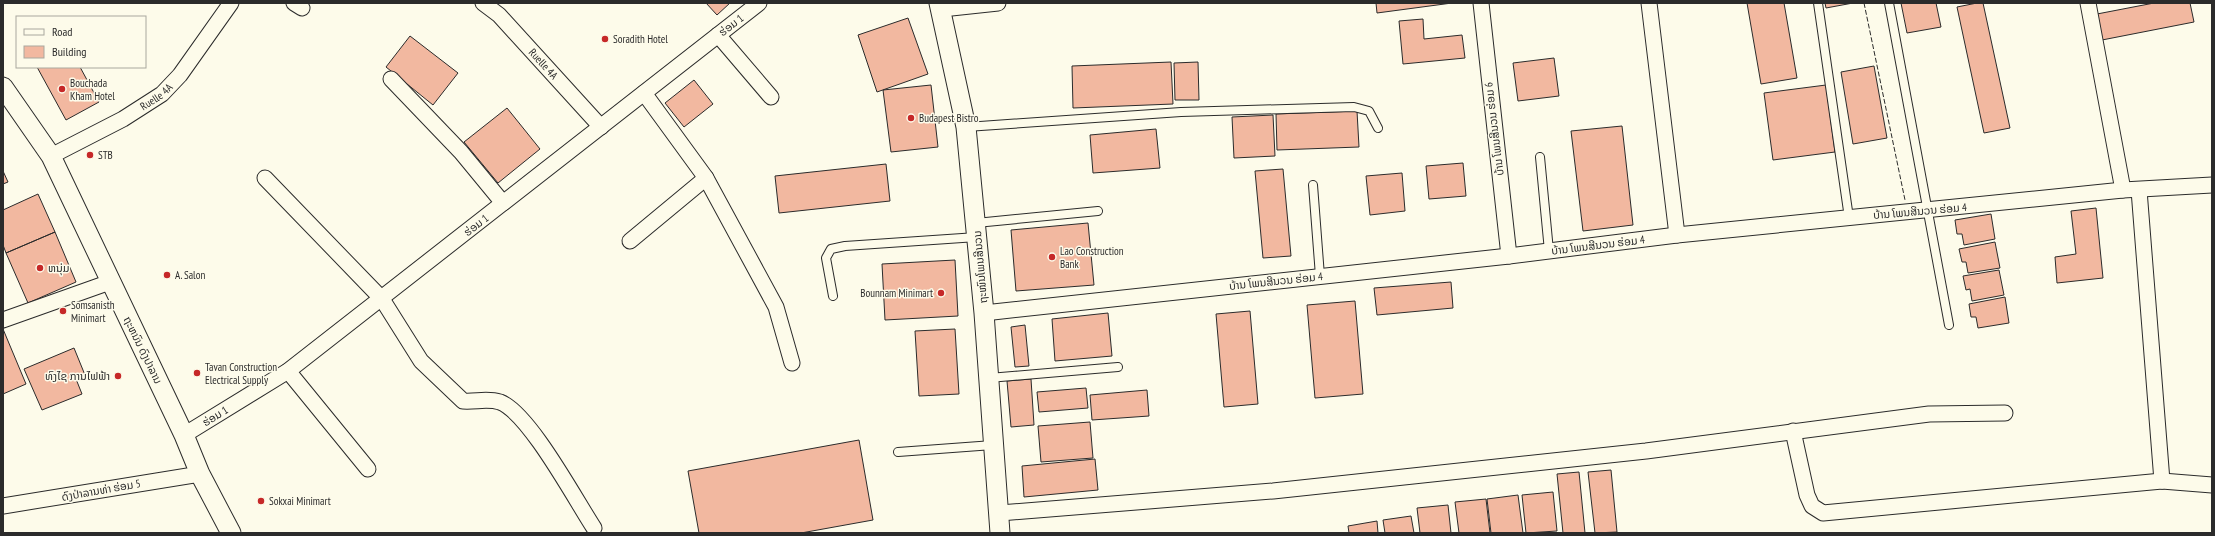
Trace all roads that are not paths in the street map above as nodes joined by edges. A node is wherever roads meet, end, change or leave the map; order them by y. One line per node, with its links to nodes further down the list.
1 (231, 3): 19 (street, Ruelle 4A)
2 (483, 3): 16 (street, Ruelle 4A)
3 (759, 3): 11 (street, ຮ່ອມ 1)
4 (998, 3): 10 (street)
5 (1481, 3): 35 (street, ບ້ານ ໂພນສີນວນ ຮ່ອມ 6)
6 (1649, 3): 32 (street)
7 (1818, 3): 30 (lane)
8 (1889, 3): 29 (lane)
9 (2088, 3): 25 (street)
10 (940, 6): 17 (street, ຖະໜົນໂພນສີນວນ)
11 (718, 35): 14 (street, ຮ່ອມ 1); 15 (street)
12 (391, 80): 27 (street)
13 (3, 87): 19 (street, ຖະຫນົນ ດົງປາລານ)
14 (644, 94): 16 (street, ຮ່ອມ 1); 22 (street)
15 (771, 97)
16 (601, 127): 27 (street, ຮ່ອມ 1)
17 (966, 127): 18 (lane); 31 (street, ຖະໜົນໂພນສີນວນ)
18 (1378, 128)
19 (51, 156): 37 (street, ຖະຫນົນ ດົງປາລານ)
20 (1540, 157): 34 (lane)
21 (266, 178): 39 (street)
22 (706, 178): 33 (street); 43 (street)
23 (1313, 185): 36 (lane)
24 (2212, 185): 26 (street, ບ້ານ ໂພນສີນວນ ຮ່ອມ 4)
25 (2123, 190): 26 (street, ບ້ານ ໂພນສີນວນ ຮ່ອມ 4); 29 (street, ບ້ານ ໂພນສີນວນ ຮ່ອມ 4)
26 (2139, 190): 54 (street)
27 (503, 203): 39 (street, ຮ່ອມ 1)
28 (1098, 211): 31 (lane)
29 (1928, 211): 30 (street, ບ້ານ ໂພນສີນວນ ຮ່ອມ 4); 42 (lane)
30 (1849, 218): 32 (street, ບ້ານ ໂພນສີນວນ ຮ່ອມ 4)
31 (976, 230): 38 (lane); 40 (street, ຖະໜົນໂພນສີນວນ)
32 (1677, 235): 34 (street, ບ້ານ ໂພນສີນວນ ຮ່ອມ 4)
33 (630, 241)
34 (1549, 251): 35 (street, ບ້ານ ໂພນສີນວນ ຮ່ອມ 4)
35 (1509, 256): 36 (street, ບ້ານ ໂພນສີນວນ ຮ່ອມ 4)
36 (1320, 276): 40 (street, ບ້ານ ໂພນສີນວນ ຮ່ອມ 4)
37 (110, 282): 41 (street); 49 (street, ຖະຫນົນ ດົງປາລານ)
38 (833, 296)
39 (382, 299): 45 (street, ຮ່ອມ 1); 58 (street)
40 (984, 313): 46 (street, ຖະໜົນໂພນສີນວນ)
41 (3, 320)
42 (1949, 326)
43 (792, 363)
44 (1118, 367): 46 (lane)
45 (288, 371): 49 (street, ຮ່ອມ 1); 52 (street)
46 (989, 378): 50 (street, ຖະໜົນໂພນສີນວນ)
47 (2005, 413): 48 (street)
48 (1793, 431): 54 (street); 57 (street)
49 (184, 435): 53 (street, ຖະຫນົນ ດົງປາລານ)
50 (994, 445): 51 (lane); 57 (street, ຖະໜົນໂພນສີນວນ)
51 (898, 452)
52 (368, 469)
53 (200, 474): 56 (street, ດົງປ່າລານທ່າ ຮ່ອມ 5); 59 (street, ຖະຫນົນ ດົງປາລານ)
54 (2162, 481): 55 (street)
55 (2212, 485)
56 (3, 506)
57 (1000, 513): 60 (street, ຖະໜົນໂພນສີນວນ)
58 (594, 528)
59 (230, 533)
60 (1000, 533)

